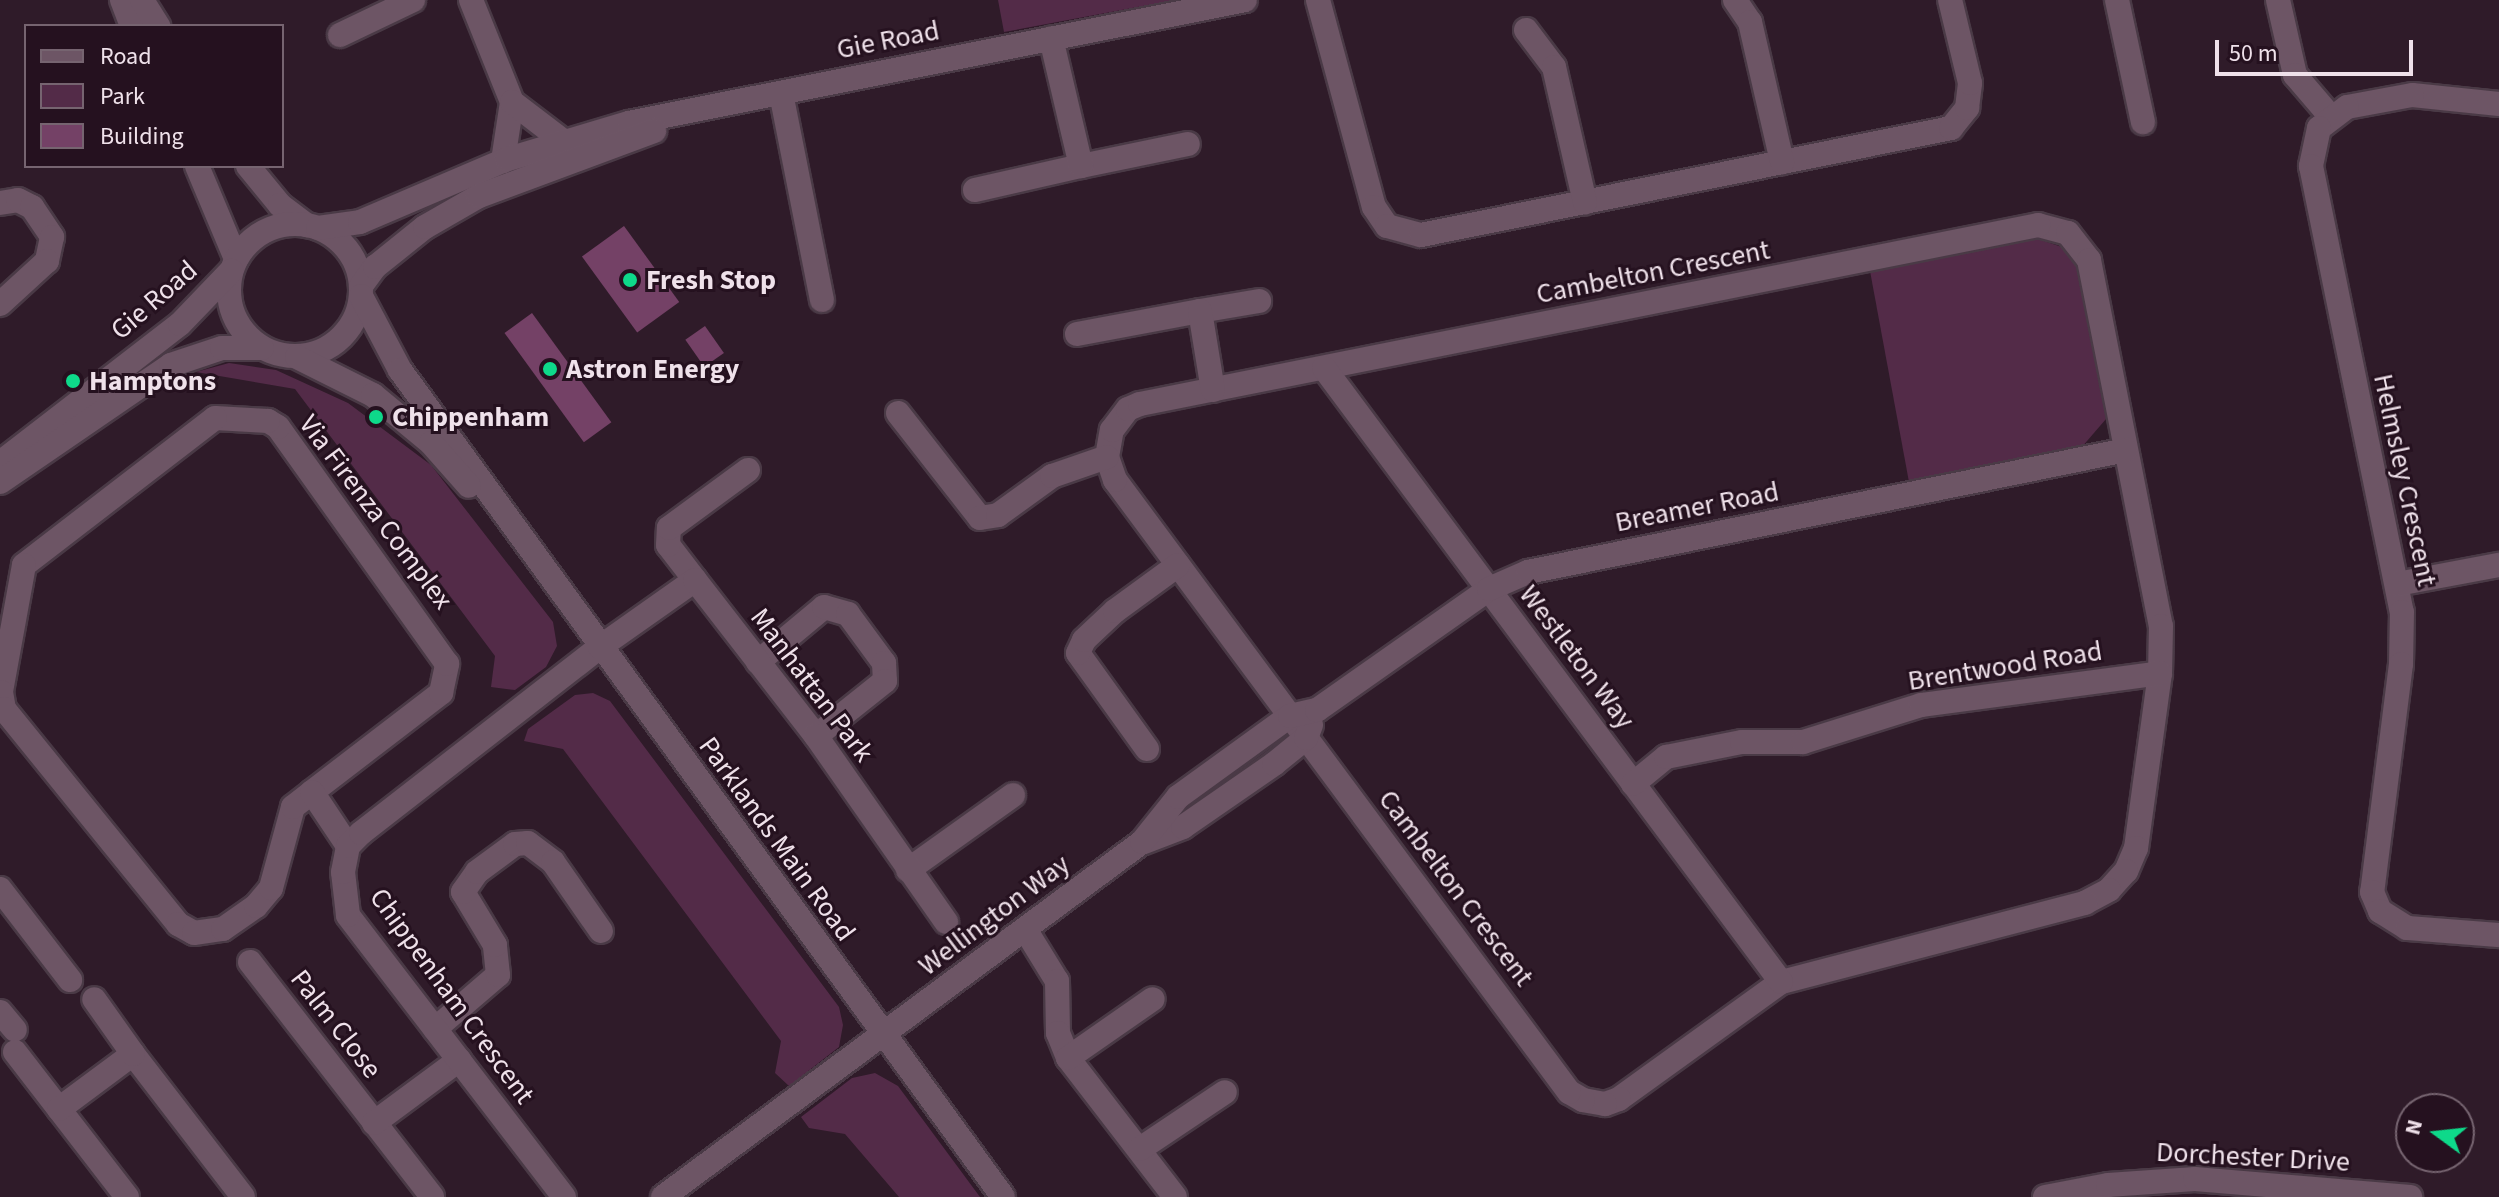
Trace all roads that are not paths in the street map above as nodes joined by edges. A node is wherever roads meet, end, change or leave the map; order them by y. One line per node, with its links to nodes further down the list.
1 (122, 0): 12 (street)
2 (142, 0): 13 (street)
3 (471, 0): 19 (street)
4 (1245, 0): 16 (street, Gie Road)
5 (1318, 0): 17 (street)
6 (1335, 0): 17 (street)
7 (1735, 0): 27 (street)
8 (1950, 0): 27 (street)
9 (2117, 0): 23 (street)
10 (2278, 0): 22 (street)
11 (406, 2): 15 (street)
12 (131, 24)
13 (157, 24)
14 (1526, 30): 32 (street)
15 (340, 35)
16 (1051, 38): 18 (street, Gie Road); 28 (street)
17 (1336, 60): 32 (street)
18 (781, 93): 20 (street, Gie Road); 37 (street)
19 (512, 102): 24 (street); 26 (street)
20 (732, 103): 24 (street, Gie Road); 36 (street, Gie Road)
21 (2499, 104): 22 (street)
22 (2330, 116): 56 (street, Helmsley Crescent)
23 (2143, 122)
24 (563, 141): 26 (street, Gie Road)
25 (1188, 144): 28 (street)
26 (503, 161): 34 (street, Gie Road)
27 (1782, 162): 32 (street)
28 (1081, 166): 31 (street)
29 (198, 168): 35 (street)
30 (250, 168): 34 (street)
31 (975, 190)
32 (1585, 202)
33 (0, 203): 39 (street)
34 (312, 226): 35 (street); 36 (street)
35 (234, 264): 42 (street); 49 (street, Gie Road)
36 (361, 291): 43 (street); 52 (street, Parklands Main Road)
37 (822, 300)
38 (1259, 301): 40 (street)
39 (0, 304)
40 (1200, 311): 41 (street); 45 (street)
41 (1077, 334)
42 (262, 348): 43 (street); 51 (street, Gie Road)
43 (297, 357): 52 (street, Parklands Main Road)
44 (1324, 368): 45 (street, Cambelton Crescent); 47 (street, Cambelton Crescent); 57 (street, Westleton Way)
45 (1213, 390): 48 (street, Cambelton Crescent)
46 (898, 413): 48 (street)
47 (2126, 450): 57 (street, Breamer Road); 60 (street, Cambelton Crescent)
48 (1107, 457): 53 (street, Cambelton Crescent)
49 (0, 463)
50 (748, 470): 55 (street, Manhattan Park)
51 (0, 482)
52 (504, 515): 58 (street, Parklands Main Road)
53 (1178, 565): 62 (street, Cambelton Crescent); 65 (street)
54 (2499, 565): 56 (street)
55 (695, 580): 58 (street); 59 (street, Manhattan Park)
56 (2397, 584): 76 (street, Helmsley Crescent)
57 (1489, 589): 61 (street, Breamer Road); 66 (street, Westleton Way)
58 (600, 647): 70 (street); 84 (street, Parklands Main Road)
59 (758, 662): 63 (street, Manhattan Park); 63 (street)
60 (2160, 673): 66 (street, Brentwood Road); 79 (street, Cambelton Crescent)
61 (1317, 710): 62 (street, Breamer Road); 64 (street)
62 (1290, 716): 64 (street, Cambelton Crescent); 69 (street, Wellington Way)
63 (816, 736): 71 (street, Manhattan Park)
64 (1306, 738): 69 (street, Wellington Way); 79 (street, Cambelton Crescent)
65 (1147, 749)
66 (1633, 784): 79 (street, Westleton Way)
67 (312, 792): 67 (street, Via Firenza Complex); 70 (street)
68 (1013, 795): 71 (street)
69 (1142, 842): 74 (street, Wellington Way)
70 (348, 846): 82 (street, Chippenham Crescent)
71 (908, 870): 73 (street, Manhattan Park)
72 (0, 889): 78 (street)
73 (946, 922)
74 (1025, 929): 84 (street, Wellington Way); 86 (street)
75 (601, 931): 82 (street)
76 (2499, 935)
77 (250, 962): 90 (street, Palm Close)
78 (70, 980)
79 (1781, 982)
80 (94, 999): 85 (street)
81 (1153, 999): 86 (street)
82 (435, 1029): 87 (street, Chippenham Crescent)
83 (10, 1031): 89 (street)
84 (881, 1035): 97 (street); 98 (street, Parklands Main Road)
85 (133, 1054): 89 (street); 94 (street)
86 (1068, 1058): 91 (street)
87 (459, 1060): 90 (street, Palm Close); 96 (street, Chippenham Crescent)
88 (1225, 1092): 91 (street)
89 (59, 1109): 93 (street)
90 (374, 1123): 95 (street, Palm Close)
91 (1140, 1149): 99 (street)
92 (2318, 1194): 100 (street, Dorchester Drive); 101 (street, Dorchester Drive)
93 (127, 1197)
94 (243, 1197)
95 (432, 1197)
96 (564, 1197)
97 (663, 1197)
98 (1003, 1197)
99 (1175, 1197)
100 (2045, 1197)
101 (2410, 1197)

